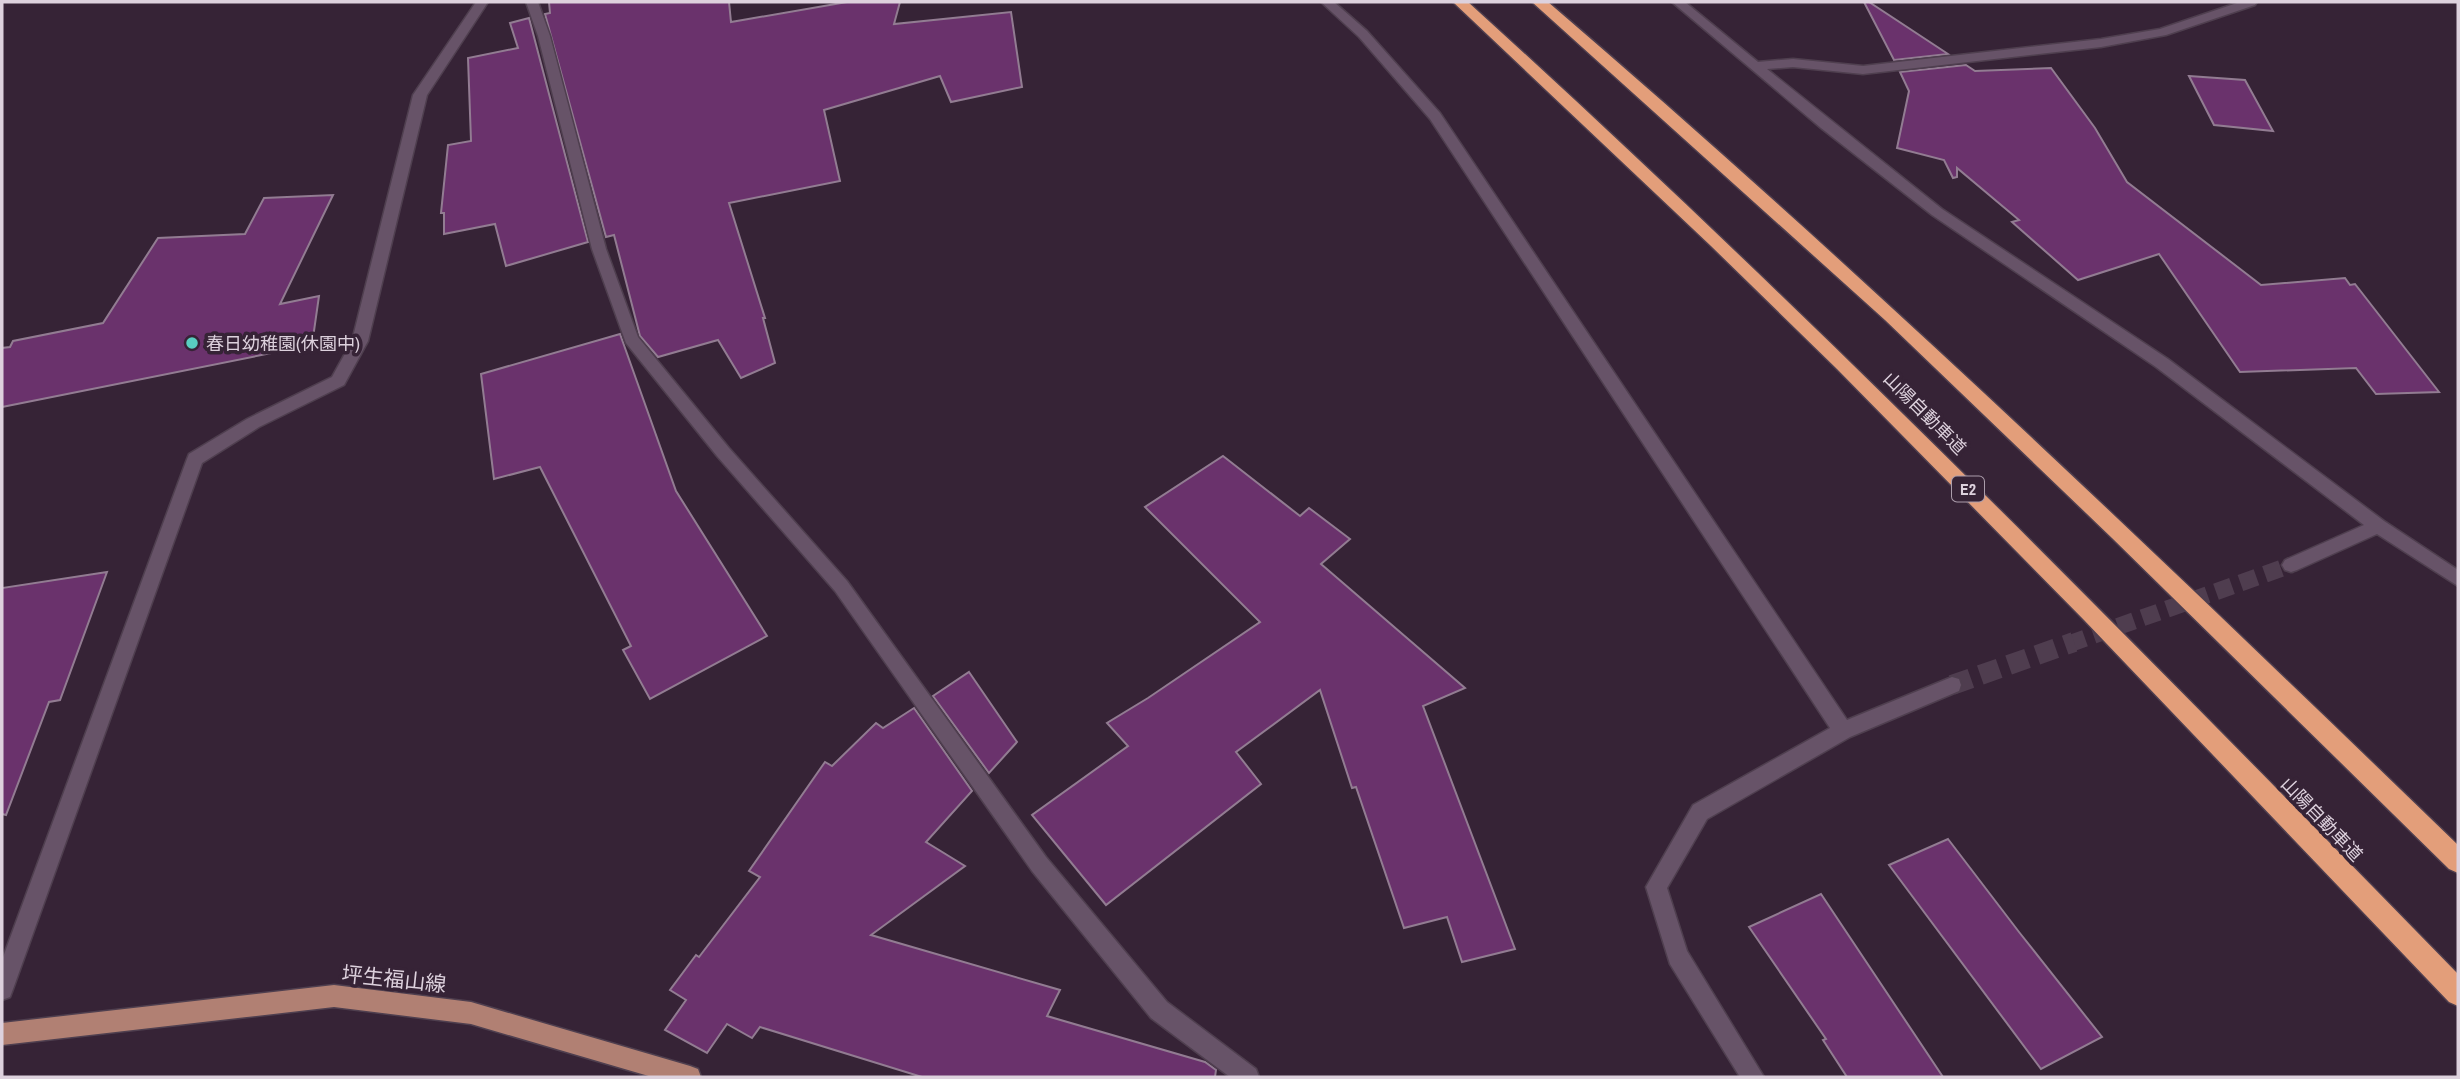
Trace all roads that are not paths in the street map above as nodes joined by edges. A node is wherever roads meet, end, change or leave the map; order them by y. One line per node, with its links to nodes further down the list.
1 (482, 2): 15 (street)
2 (532, 2): 19 (street)
3 (1327, 2): 13 (street)
4 (1460, 2): 16 (highway, 山陽自動車道 / E2)
5 (1539, 2): 14 (highway)
6 (1678, 2): 8 (street)
7 (2251, 2): 8 (street)
8 (1758, 66): 9 (street)
9 (2378, 526): 10 (street); 11 (street)
10 (2291, 565)
11 (2458, 579)
12 (1952, 685): 13 (street)
13 (1843, 731): 20 (street)
14 (2458, 861)
15 (2, 989)
16 (2458, 993)
17 (2, 1034): 18 (main road, 坪生福山線)
18 (690, 1077)
19 (1248, 1077)
20 (1753, 1077)

